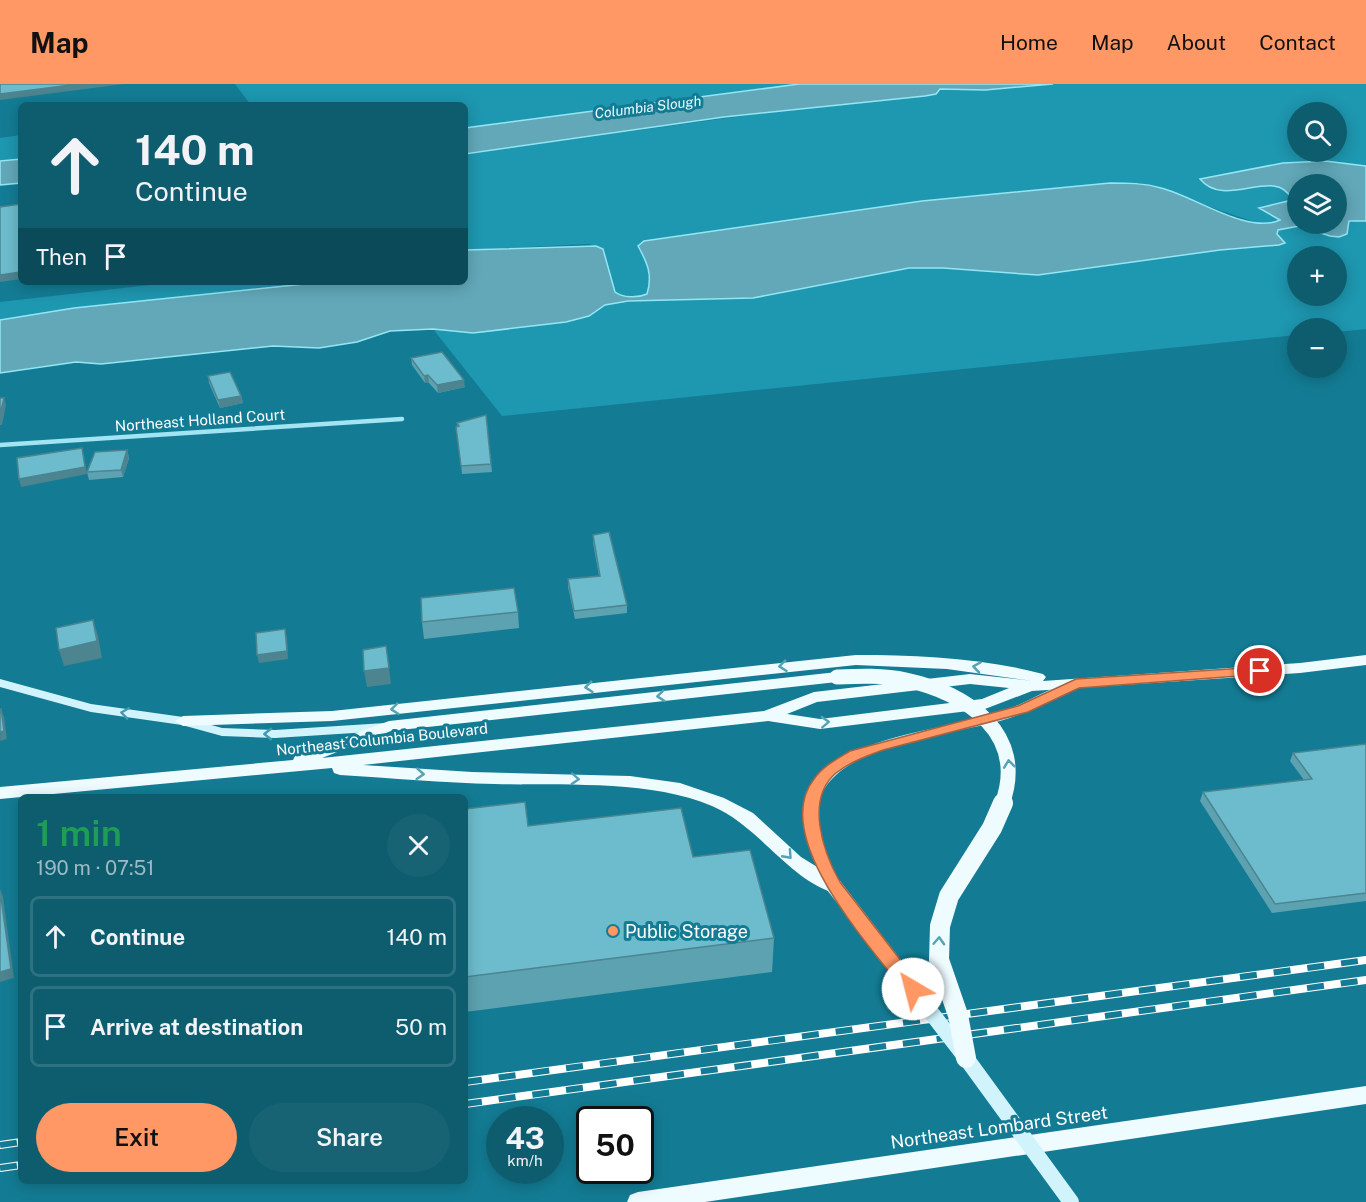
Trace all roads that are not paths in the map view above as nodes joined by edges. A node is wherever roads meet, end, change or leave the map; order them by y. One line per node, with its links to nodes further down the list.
1 (402, 419): 2 (street, Northeast Holland Court)
2 (0, 445)
3 (1366, 660): 5 (main road, Northeast Columbia Boulevard)
4 (0, 682): 8 (main road, one-way to 4)
5 (1076, 684): 6 (main road, Northeast Columbia Boulevard); 8 (main road, one-way to 8); 13 (main road)
6 (1030, 686): 7 (main road, Northeast Columbia Boulevard); 7 (main road, Northeast Columbia Boulevard, one-way to 6)
7 (767, 716): 10 (main road, Northeast Columbia Boulevard)
8 (183, 721): 9 (main road, one-way to 8)
9 (389, 726): 11 (main road); 14 (main road, one-way to 9, bridge)
10 (298, 766): 11 (main road, Northeast Columbia Boulevard); 13 (main road, one-way to 13)
11 (281, 767): 12 (main road, Northeast Columbia Boulevard)
12 (0, 793)
13 (834, 886): 14 (main road, bridge)
14 (966, 1058): 17 (main road, bridge)
15 (1366, 1095): 16 (main road, Northeast Lombard Street)
16 (638, 1202)
17 (1071, 1202)

